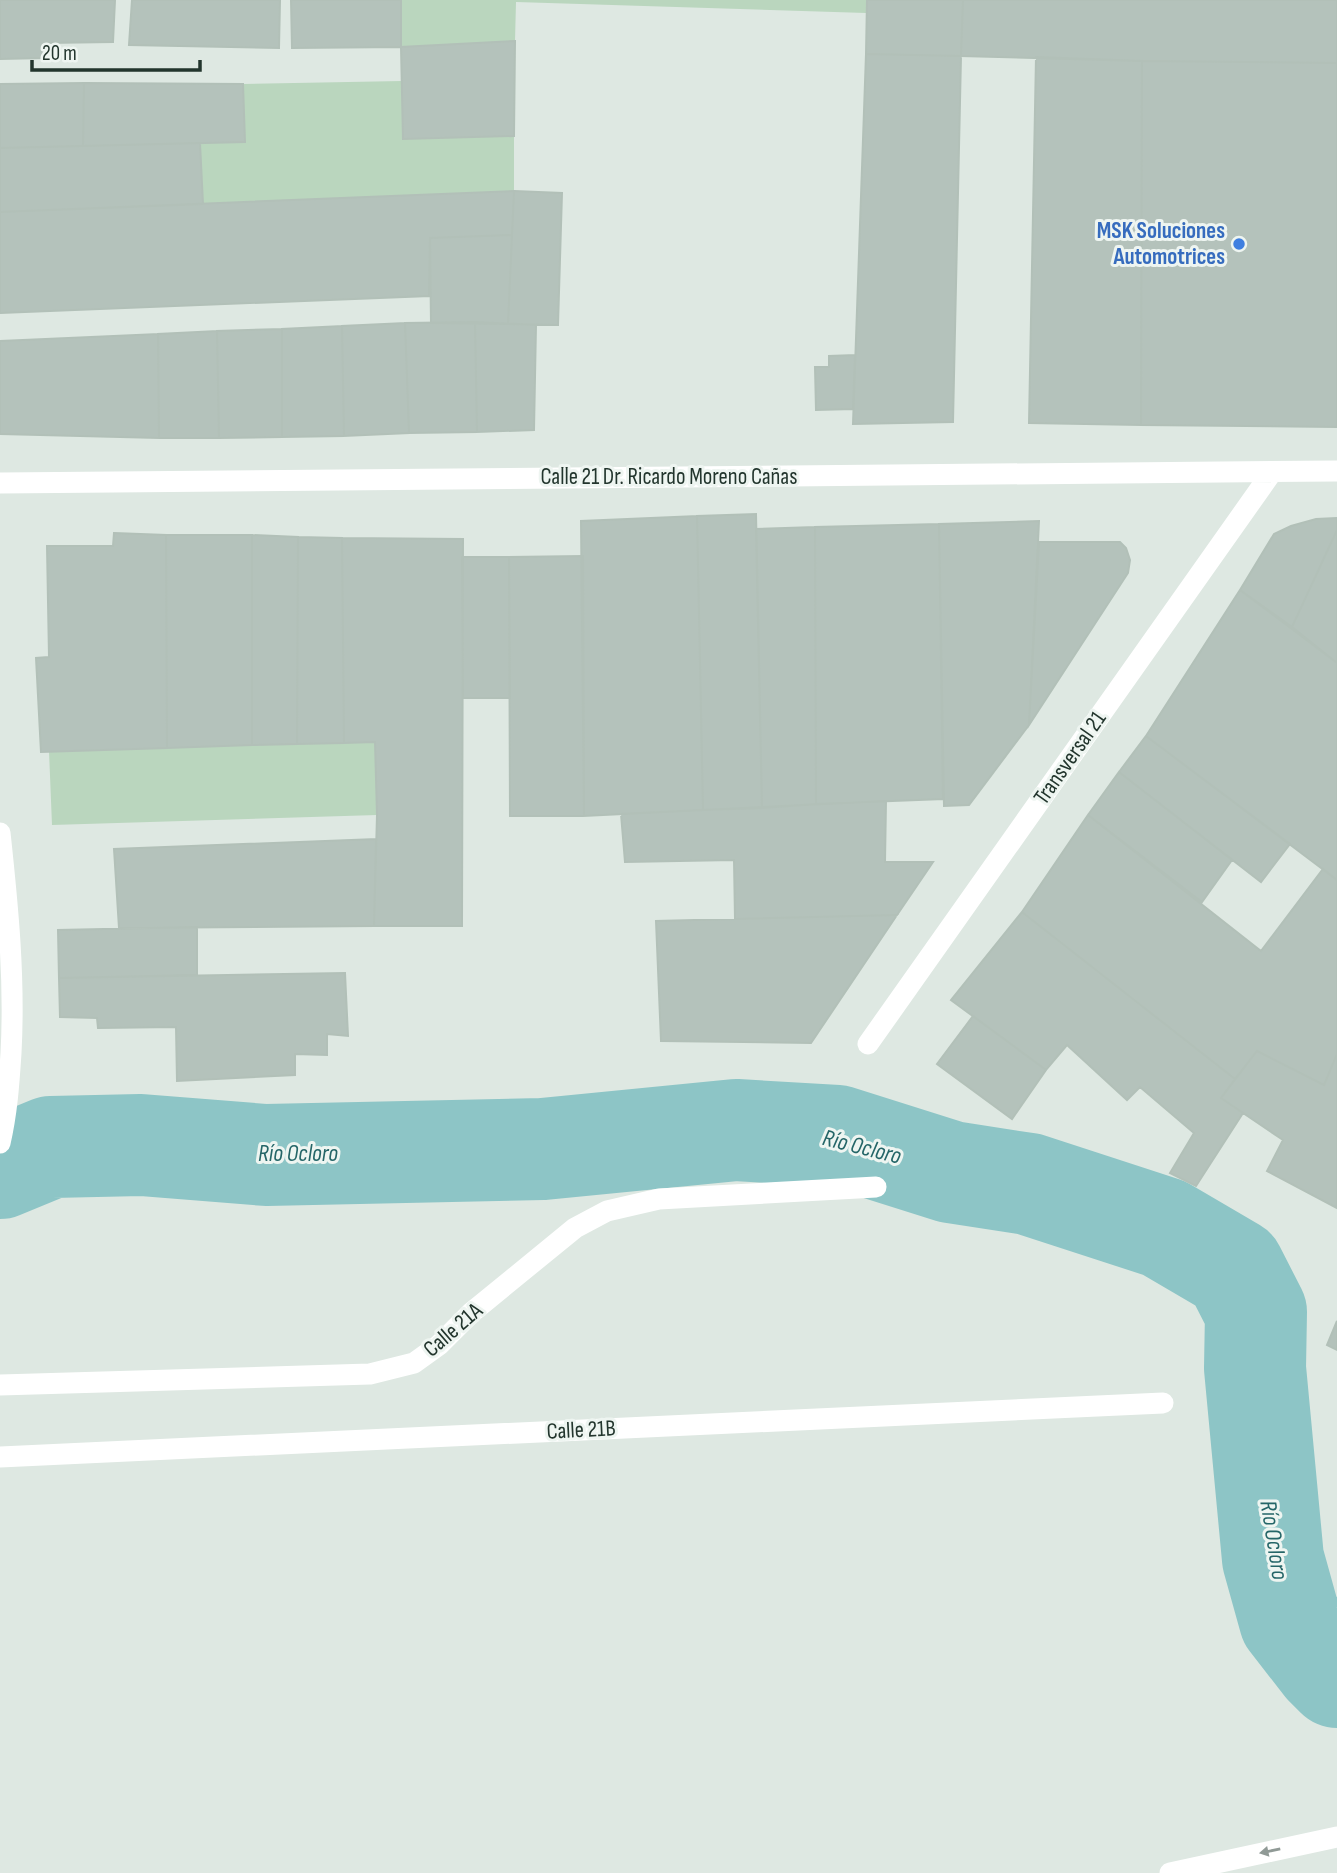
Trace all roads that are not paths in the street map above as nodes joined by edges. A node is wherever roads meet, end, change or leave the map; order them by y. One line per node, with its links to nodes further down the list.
1 (1337, 471): 2 (street, Calle 21 Dr. Ricardo Moreno Cañas)
2 (1272, 472): 3 (street, Calle 21 Dr. Ricardo Moreno Cañas); 5 (street, Transversal 21)
3 (0, 483)
4 (0, 833): 6 (street)
5 (868, 1044)
6 (0, 1143)
7 (876, 1187): 8 (street, Calle 21A)
8 (0, 1385)
9 (1163, 1403): 10 (street, Calle 21B)
10 (0, 1457)
11 (1337, 1837): 12 (street, one-way to 12)
12 (1170, 1873)

